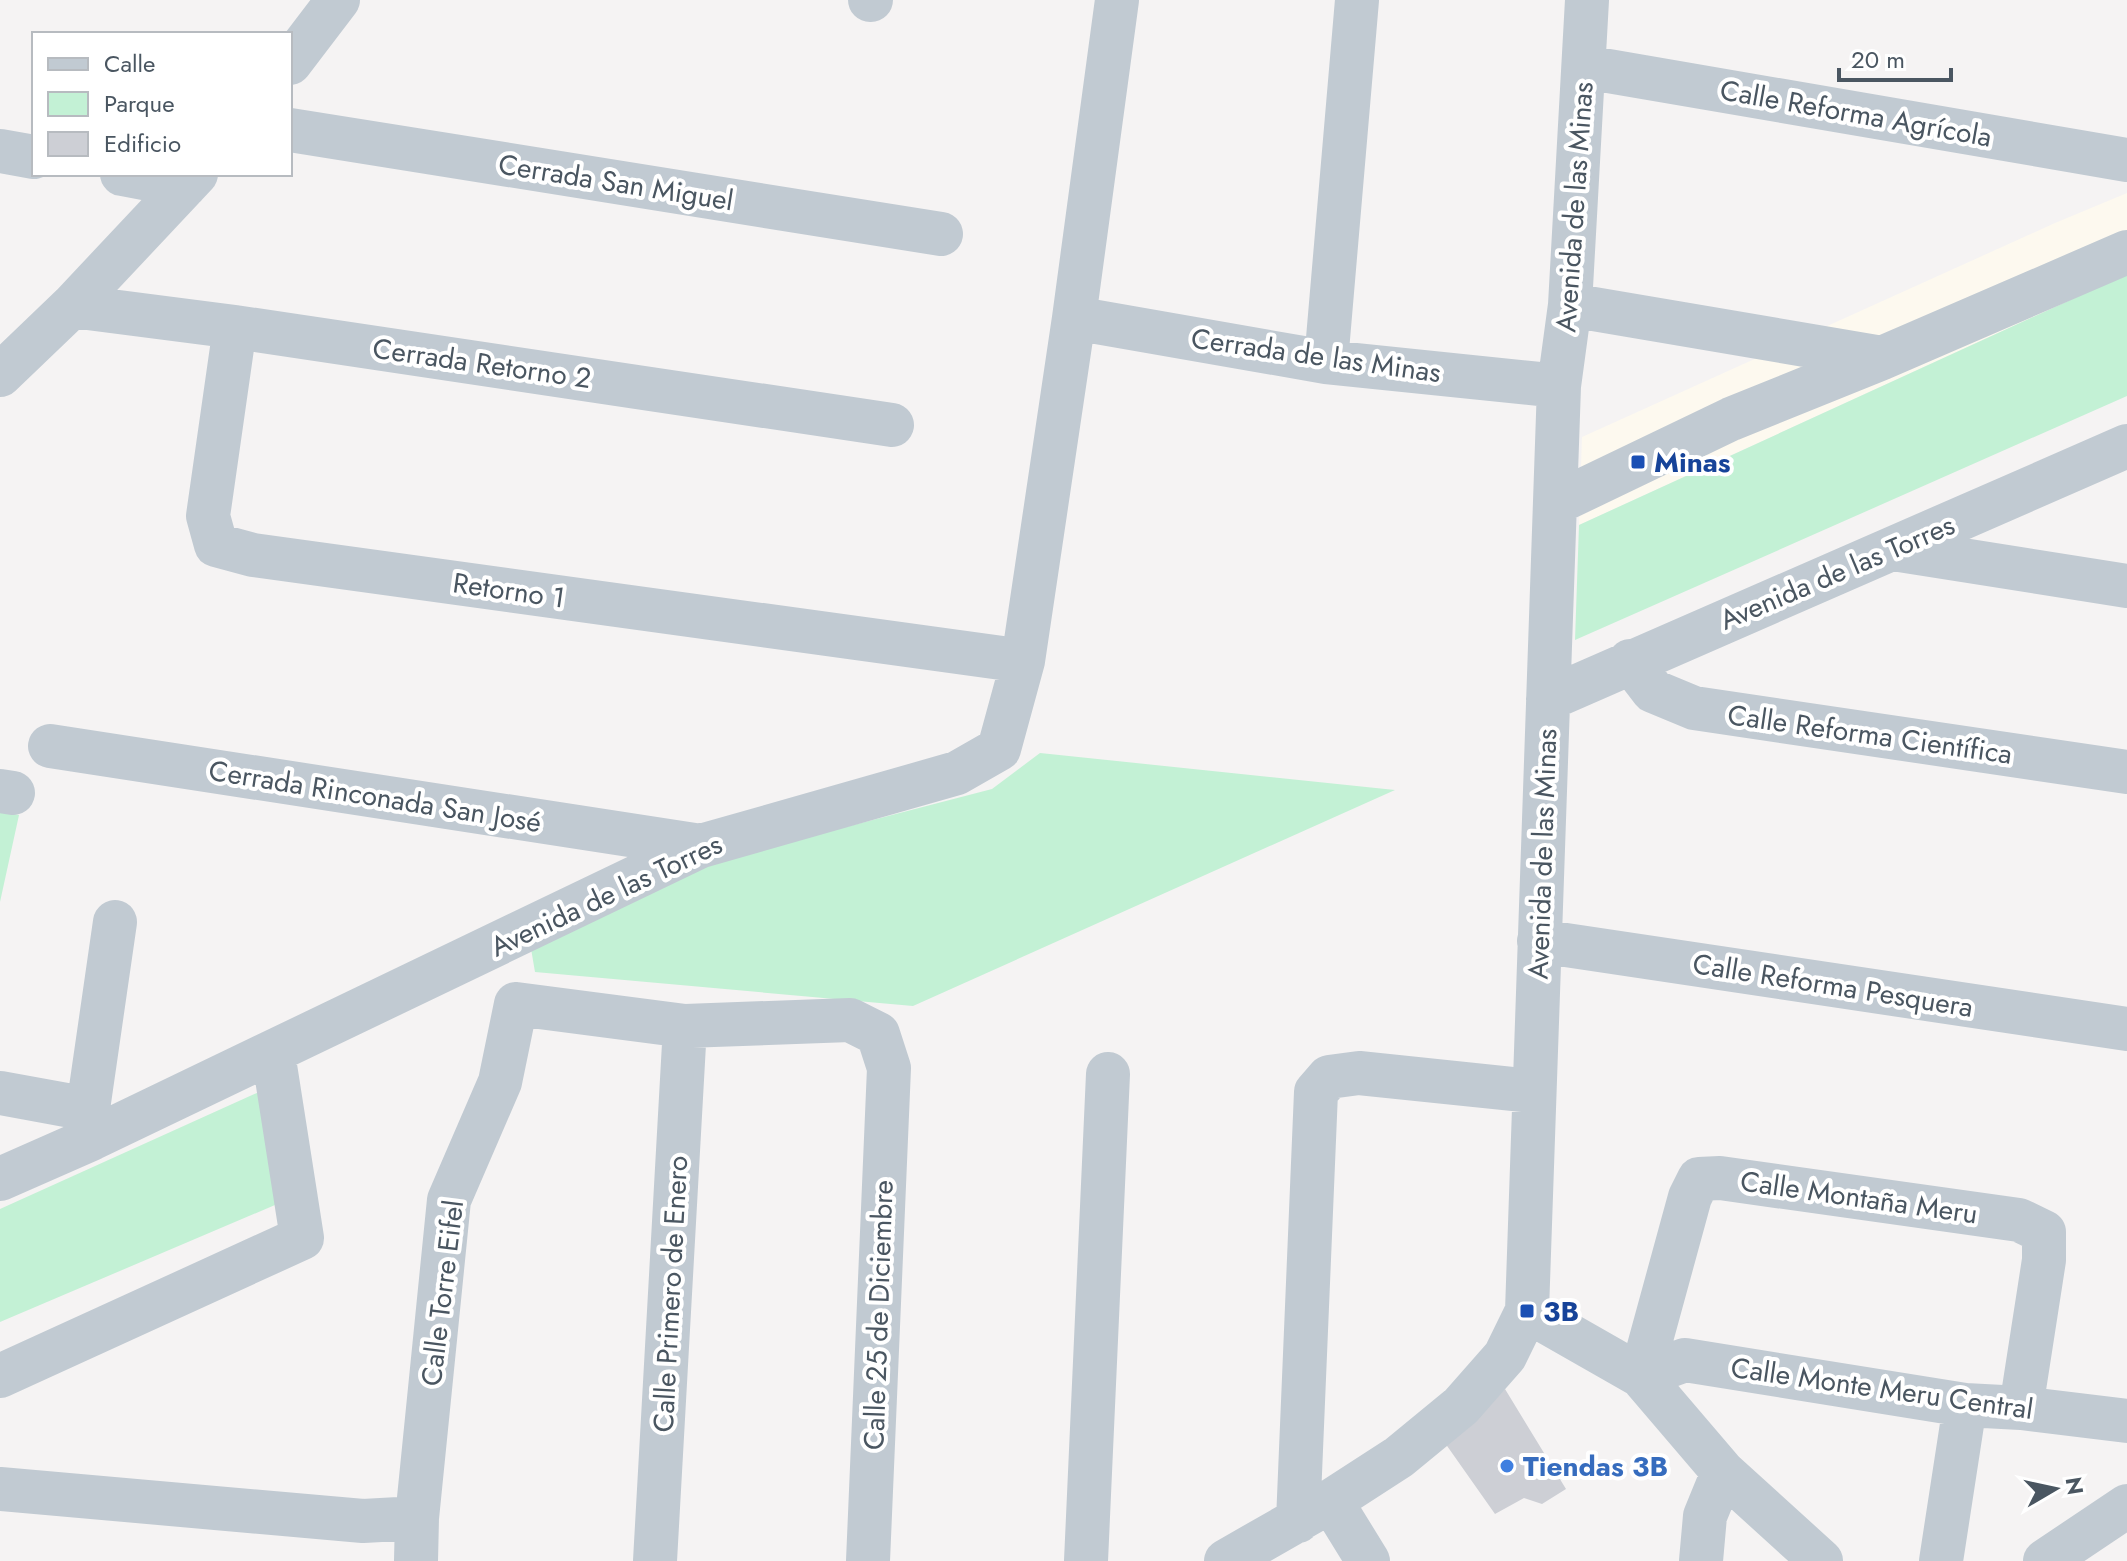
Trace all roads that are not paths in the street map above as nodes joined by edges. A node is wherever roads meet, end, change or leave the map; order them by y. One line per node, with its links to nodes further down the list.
1 (338, 0): 5 (street)
2 (1117, 0): 17 (street)
3 (1357, 0): 20 (street)
4 (1587, 0): 6 (street, Avenida de las Minas)
5 (292, 60)
6 (1585, 67): 10 (street, Calle Reforma Agrícola); 15 (street, Avenida de las Minas)
7 (292, 130): 13 (street, Cerrada San Miguel)
8 (0, 151): 9 (street)
9 (32, 157)
10 (2127, 160)
11 (145, 176): 12 (street)
12 (190, 180): 16 (street)
13 (941, 234)
14 (2127, 252): 19 (street)
15 (1570, 305): 19 (street); 22 (street, Avenida de las Minas)
16 (72, 306): 18 (street, Cerrada Retorno 2); 21 (street)
17 (1074, 318): 20 (street, Cerrada de las Minas); 28 (street)
18 (235, 327): 23 (street, Cerrada Retorno 2); 28 (street, Retorno 1)
19 (1882, 358): 25 (street)
20 (1326, 362): 22 (street, Cerrada de las Minas)
21 (0, 375)
22 (1559, 386): 25 (street, Avenida de las Minas)
23 (892, 425)
24 (2127, 446): 26 (street, Avenida de las Torres)
25 (1556, 503): 30 (street, Avenida de las Minas)
26 (1893, 549): 27 (street); 29 (street, Avenida de las Torres)
27 (2127, 586)
28 (1023, 661): 33 (street, Avenida de las Torres)
29 (1630, 661): 30 (street, Avenida de las Torres); 32 (street, Calle Reforma Científica)
30 (1548, 699): 35 (street, Avenida de las Minas)
31 (50, 746): 33 (street, Cerrada Rinconada San José)
32 (2127, 772)
33 (701, 846): 36 (street, Avenida de las Torres)
34 (115, 922): 44 (street)
35 (1539, 941): 39 (street, Calle Reforma Pesquera); 42 (street, Avenida de las Minas)
36 (470, 957): 37 (street); 40 (street, Avenida de las Torres)
37 (516, 1004): 38 (street); 56 (street, Calle Torre Eifel)
38 (685, 1026): 58 (street, Calle Primero de Enero); 59 (street, Calle 25 de Diciembre)
39 (2127, 1029)
40 (273, 1053): 44 (street, Avenida de las Torres); 47 (street)
41 (1108, 1074): 60 (street)
42 (1533, 1091): 46 (street, Avenida de las Minas); 55 (street)
43 (0, 1093): 44 (street)
44 (90, 1124): 45 (street, Avenida de las Torres)
45 (0, 1179)
46 (1527, 1311): 48 (street); 55 (street, Avenida de las Minas)
47 (0, 1376)
48 (1641, 1376): 49 (street, Calle Monte Meru Central); 50 (street, Calle Montaña Meru); 52 (street)
49 (1965, 1405): 50 (street, Calle Monte Meru Central); 65 (street)
50 (2021, 1408): 51 (street, Calle Monte Meru Central)
51 (2127, 1421)
52 (1723, 1472): 63 (street); 64 (street)
53 (0, 1489): 56 (street)
54 (2127, 1506): 66 (street)
55 (1314, 1511): 61 (street, Avenida de las Minas); 62 (street)
56 (417, 1518): 57 (street, Calle Torre Eifel)
57 (416, 1561)
58 (655, 1561)
59 (868, 1561)
60 (1086, 1561)
61 (1226, 1561)
62 (1368, 1561)
63 (1701, 1561)
64 (1821, 1561)
65 (1941, 1561)
66 (2045, 1561)

